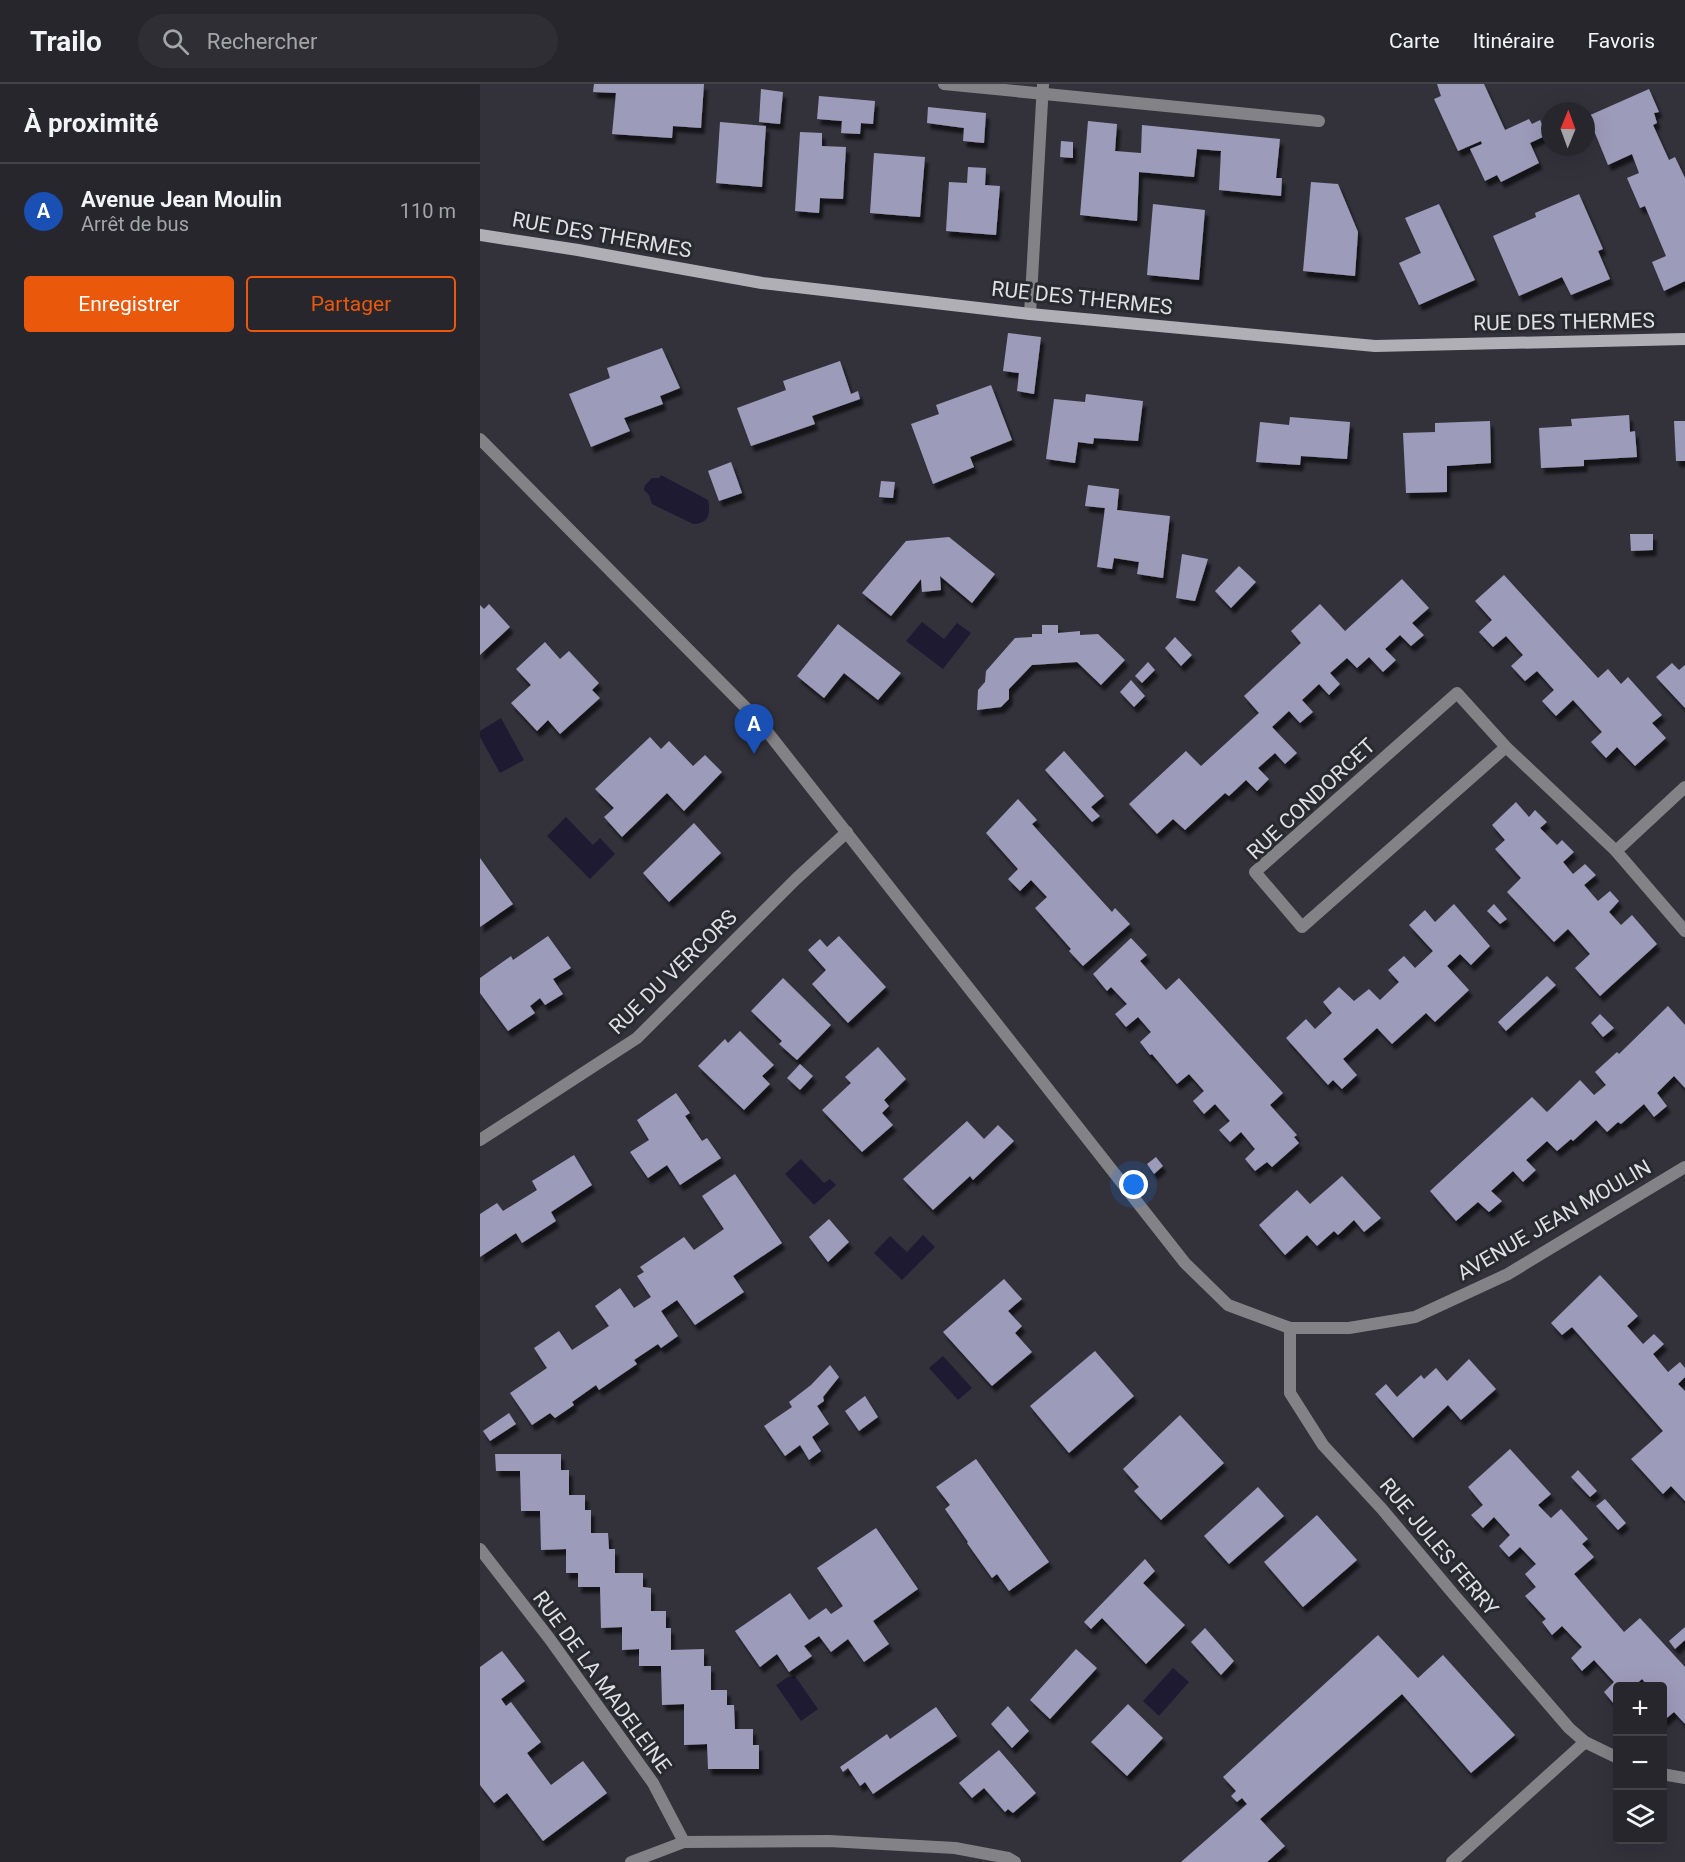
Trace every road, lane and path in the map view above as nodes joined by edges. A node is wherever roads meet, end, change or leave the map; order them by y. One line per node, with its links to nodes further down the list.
1 (945, 84): 2 (street)
2 (1043, 89): 3 (street); 5 (street)
3 (1319, 121)
4 (480, 235): 5 (main road, RUE DES THERMES)
5 (1030, 314): 6 (main road, RUE DES THERMES)
6 (1685, 339)
7 (480, 439): 10 (street, AVENUE JEAN MOULIN)
8 (1506, 747): 8 (street, RUE CONDORCET); 11 (street, RUE CONDORCET)
9 (1685, 787): 11 (street)
10 (847, 832): 13 (street, RUE DU VERCORS); 15 (street, AVENUE JEAN MOULIN)
11 (1616, 851): 12 (street, RUE CONDORCET)
12 (1685, 931)
13 (480, 1140)
14 (1685, 1167): 15 (street, AVENUE JEAN MOULIN)
15 (1290, 1328): 17 (street, RUE JULES FERRY)
16 (480, 1549): 21 (street, RUE DE LA MADELEINE)
17 (1586, 1742): 18 (street, RUE JULES FERRY); 24 (street)
18 (1613, 1756)
19 (1667, 1775): 20 (street)
20 (1685, 1778)
21 (684, 1842): 22 (street); 23 (street)
22 (631, 1862)
23 (1015, 1862)
24 (1452, 1862)

